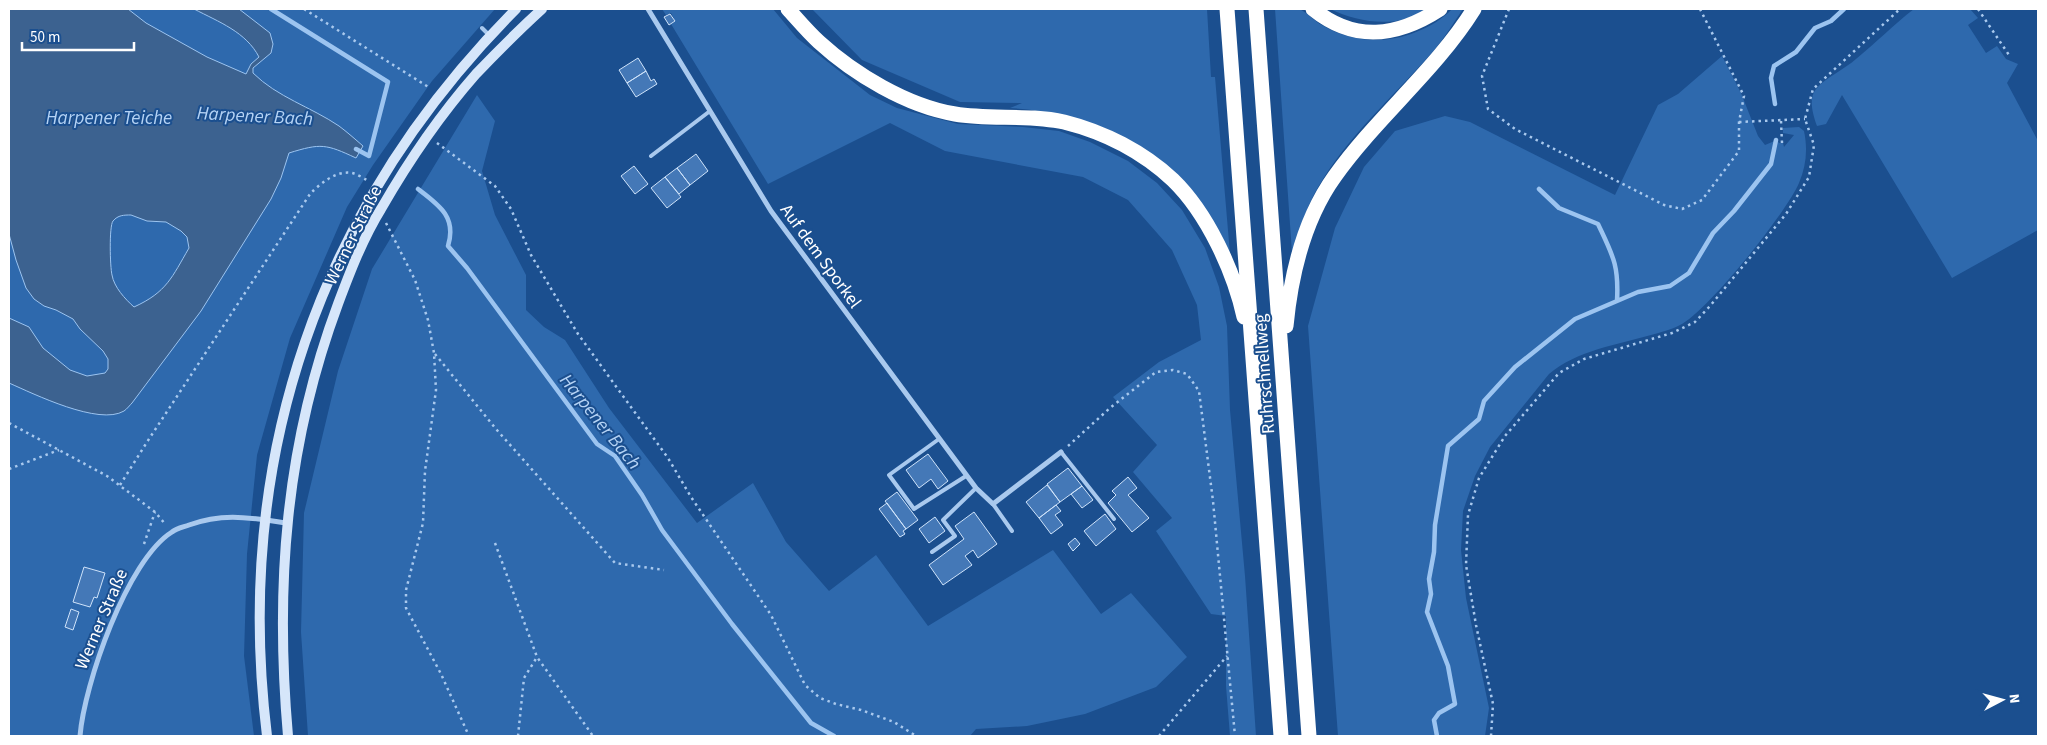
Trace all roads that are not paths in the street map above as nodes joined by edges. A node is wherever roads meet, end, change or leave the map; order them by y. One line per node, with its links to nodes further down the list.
1 (516, 9): 20 (main road, Werner Straße)
2 (542, 9): 21 (main road, Werner Straße)
3 (648, 9): 10 (street, Auf dem Sporkel)
4 (788, 9): 12 (highway)
5 (1228, 9): 12 (highway, Ruhrschnellweg)
6 (1256, 9): 13 (highway, Ruhrschnellweg)
7 (1313, 9): 8 (highway)
8 (1440, 9)
9 (1474, 9): 13 (highway)
10 (710, 112): 11 (lane); 14 (street, Auf dem Sporkel)
11 (651, 156)
12 (1256, 392): 27 (highway, Ruhrschnellweg)
13 (1284, 393): 28 (highway, Ruhrschnellweg)
14 (939, 439): 16 (street, Auf dem Sporkel); 16 (lane)
15 (1061, 452): 18 (street); 19 (lane)
16 (966, 476): 17 (street, Auf dem Sporkel)
17 (976, 488): 18 (street, Auf dem Sporkel); 23 (lane)
18 (992, 504): 22 (lane, Auf dem Sporkel)
19 (1114, 519)
20 (264, 520): 21 (street, Werner Straße); 24 (street, Werner Straße); 25 (main road, Werner Straße)
21 (287, 523): 26 (main road, Werner Straße)
22 (1012, 531)
23 (932, 552)
24 (80, 736)
25 (268, 736)
26 (288, 736)
27 (1281, 736)
28 (1309, 736)

